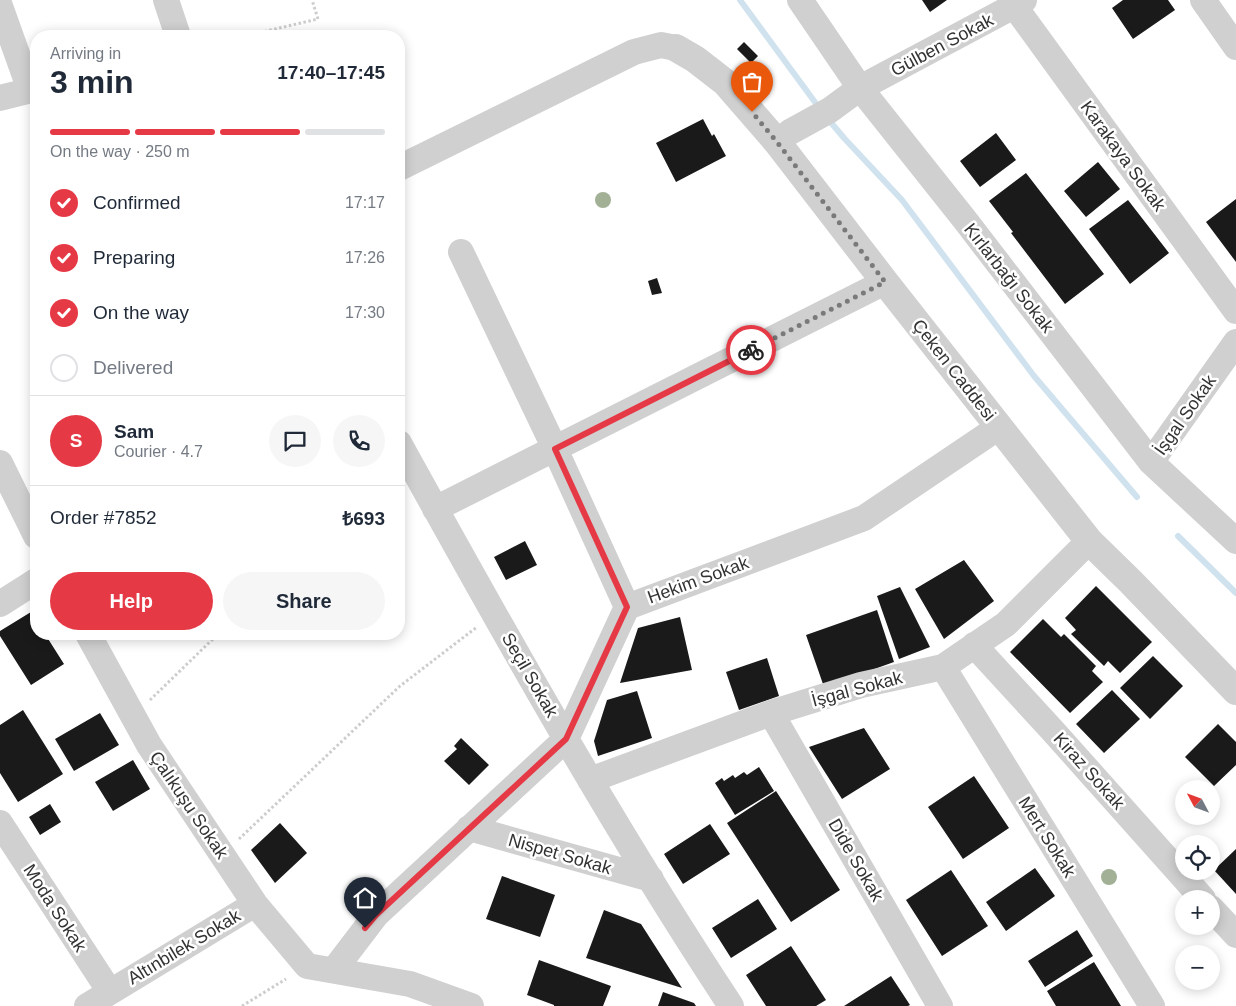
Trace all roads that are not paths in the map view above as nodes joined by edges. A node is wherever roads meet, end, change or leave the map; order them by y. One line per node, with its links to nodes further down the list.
1 (166, 0): 6 (street)
2 (800, 0): 10 (street, Kırlarbağı Sokak)
3 (1203, 0): 7 (street)
4 (1016, 2): 10 (street, Gülben Sokak); 17 (street, Karakaya Sokak)
5 (0, 6): 9 (street)
6 (176, 30)
7 (1236, 47)
8 (676, 48): 13 (street, Çeken Caddesi); 14 (street)
9 (30, 82)
10 (860, 88): 13 (street, Gülben Sokak); 22 (street, Kırlarbağı Sokak)
11 (30, 91): 12 (street)
12 (0, 98)
13 (777, 142): 16 (street, Çeken Caddesi)
14 (405, 165)
15 (461, 252): 20 (street)
16 (885, 282): 19 (street, Çeken Caddesi); 20 (street)
17 (1236, 311)
18 (1236, 342): 22 (street, İşgal Sokak)
19 (999, 427): 26 (street, Çeken Caddesi); 30 (street, Hekim Sokak)
20 (555, 449): 24 (street); 30 (street)
21 (405, 454): 24 (street, Seçil Sokak)
22 (1151, 462): 27 (street, Kırlarbağı Sokak)
23 (0, 463): 25 (street)
24 (435, 509): 36 (street, Seçil Sokak)
25 (30, 524)
26 (1089, 541): 32 (street, İşgal Sokak); 34 (street, Çeken Caddesi)
27 (1236, 541)
28 (30, 585): 29 (street)
29 (0, 604)
30 (627, 607): 36 (street, Hekim Sokak)
31 (91, 640): 42 (street, Çalıkuşu Sokak)
32 (974, 646): 33 (street, İşgal Sokak); 41 (street, Kiraz Sokak)
33 (942, 667): 35 (street, İşgal Sokak); 51 (street, Mert Sokak)
34 (1236, 691)
35 (771, 713): 37 (street, İşgal Sokak); 50 (street, Dide Sokak)
36 (566, 739): 37 (street, Seçil Sokak); 39 (street, Hekim Sokak)
37 (590, 780): 40 (street, Seçil Sokak)
38 (0, 823): 46 (street, Moda Sokak)
39 (469, 828): 40 (street, Nispet Sokak); 45 (street, Hekim Sokak)
40 (651, 879): 49 (street, Seçil Sokak)
41 (1195, 890)
42 (255, 904): 45 (street, Çalıkuşu Sokak); 46 (street, Altınbilek Sokak)
43 (1220, 918): 44 (street)
44 (1236, 935)
45 (334, 970): 48 (street)
46 (110, 992): 47 (street, Altınbilek Sokak)
47 (87, 1006)
48 (471, 1006)
49 (731, 1006)
50 (940, 1006)
51 (1152, 1006)

